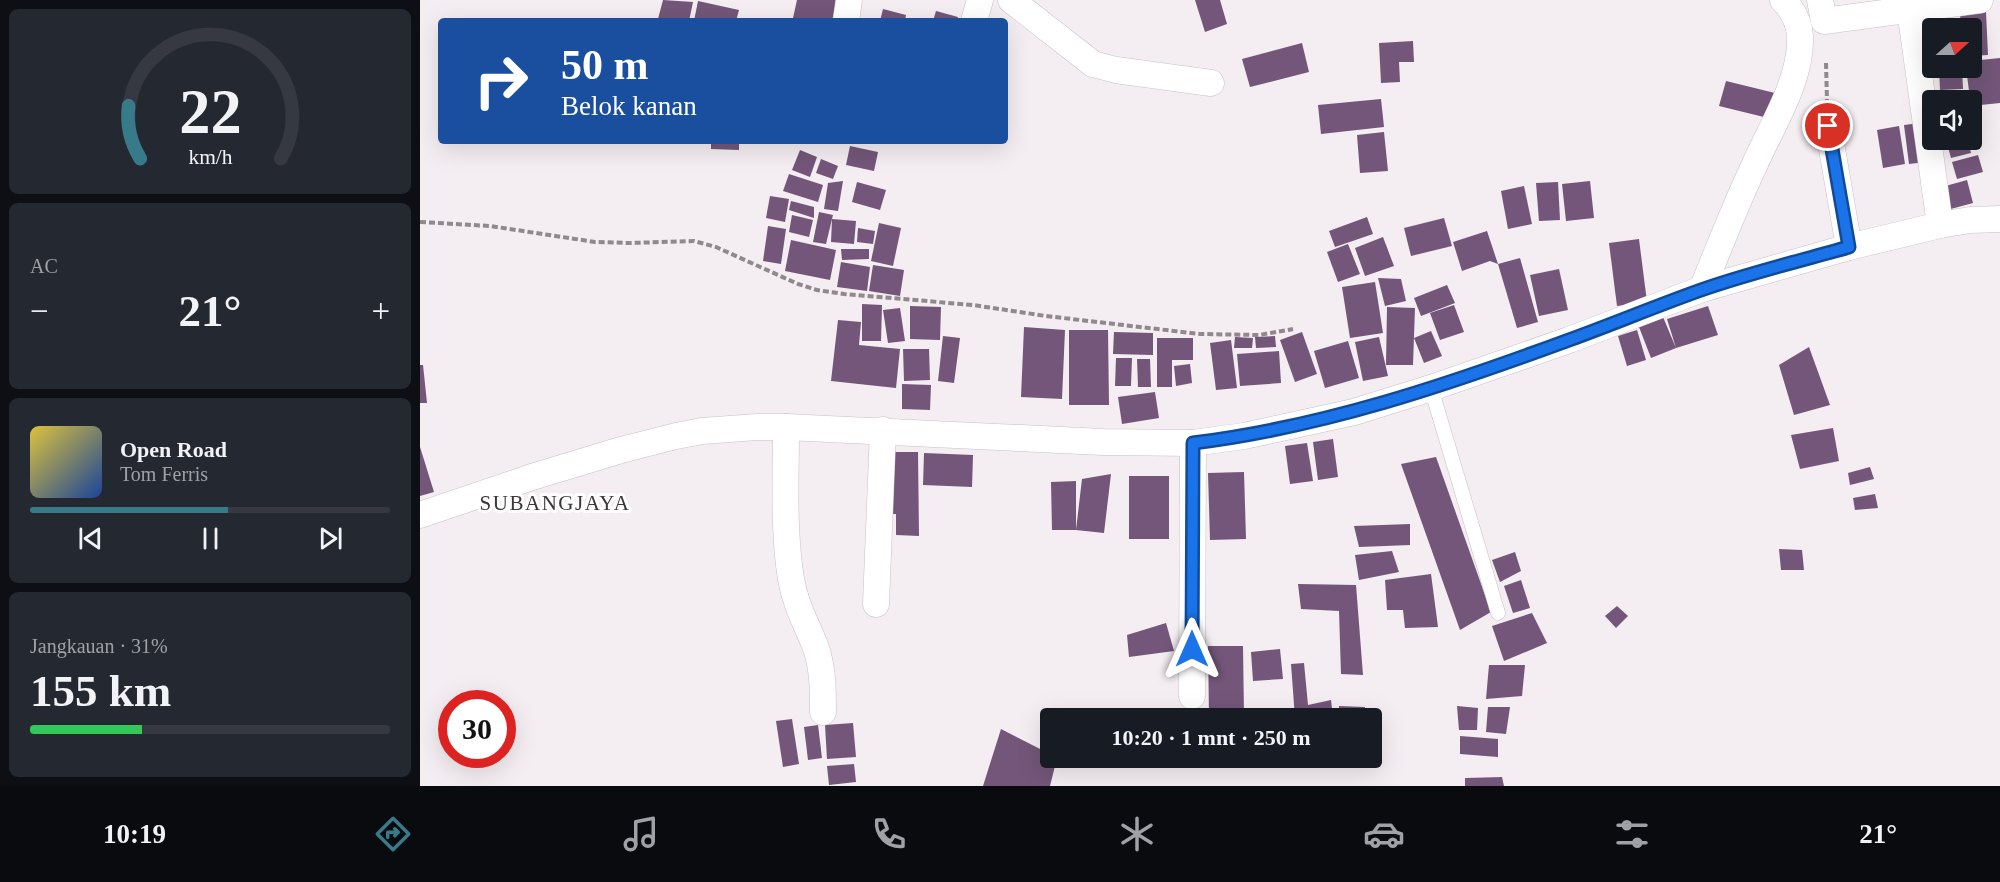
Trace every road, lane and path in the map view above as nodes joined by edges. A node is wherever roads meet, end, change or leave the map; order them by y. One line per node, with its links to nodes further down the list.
1 (849, 0): 8 (street)
2 (980, 0): 9 (street)
3 (1011, 0): 10 (street)
4 (1783, 0): 16 (street)
5 (1980, 0): 6 (street)
6 (1910, 10): 7 (street); 14 (street)
7 (1822, 11): 11 (path)
8 (846, 18)
9 (975, 18)
10 (1211, 83)
11 (1828, 126): 15 (street)
12 (2000, 219): 14 (street)
13 (420, 222): 17 (path)
14 (1940, 225): 15 (street)
15 (1849, 247): 16 (street)
16 (1702, 289): 18 (street)
17 (1293, 329)
18 (1431, 388): 21 (street); 24 (lane)
19 (786, 427): 20 (street); 22 (street); 26 (street)
20 (883, 430): 21 (street); 23 (street)
21 (1193, 443): 25 (street)
22 (420, 515)
23 (876, 604)
24 (1498, 614)
25 (1192, 696)
26 (823, 712)

